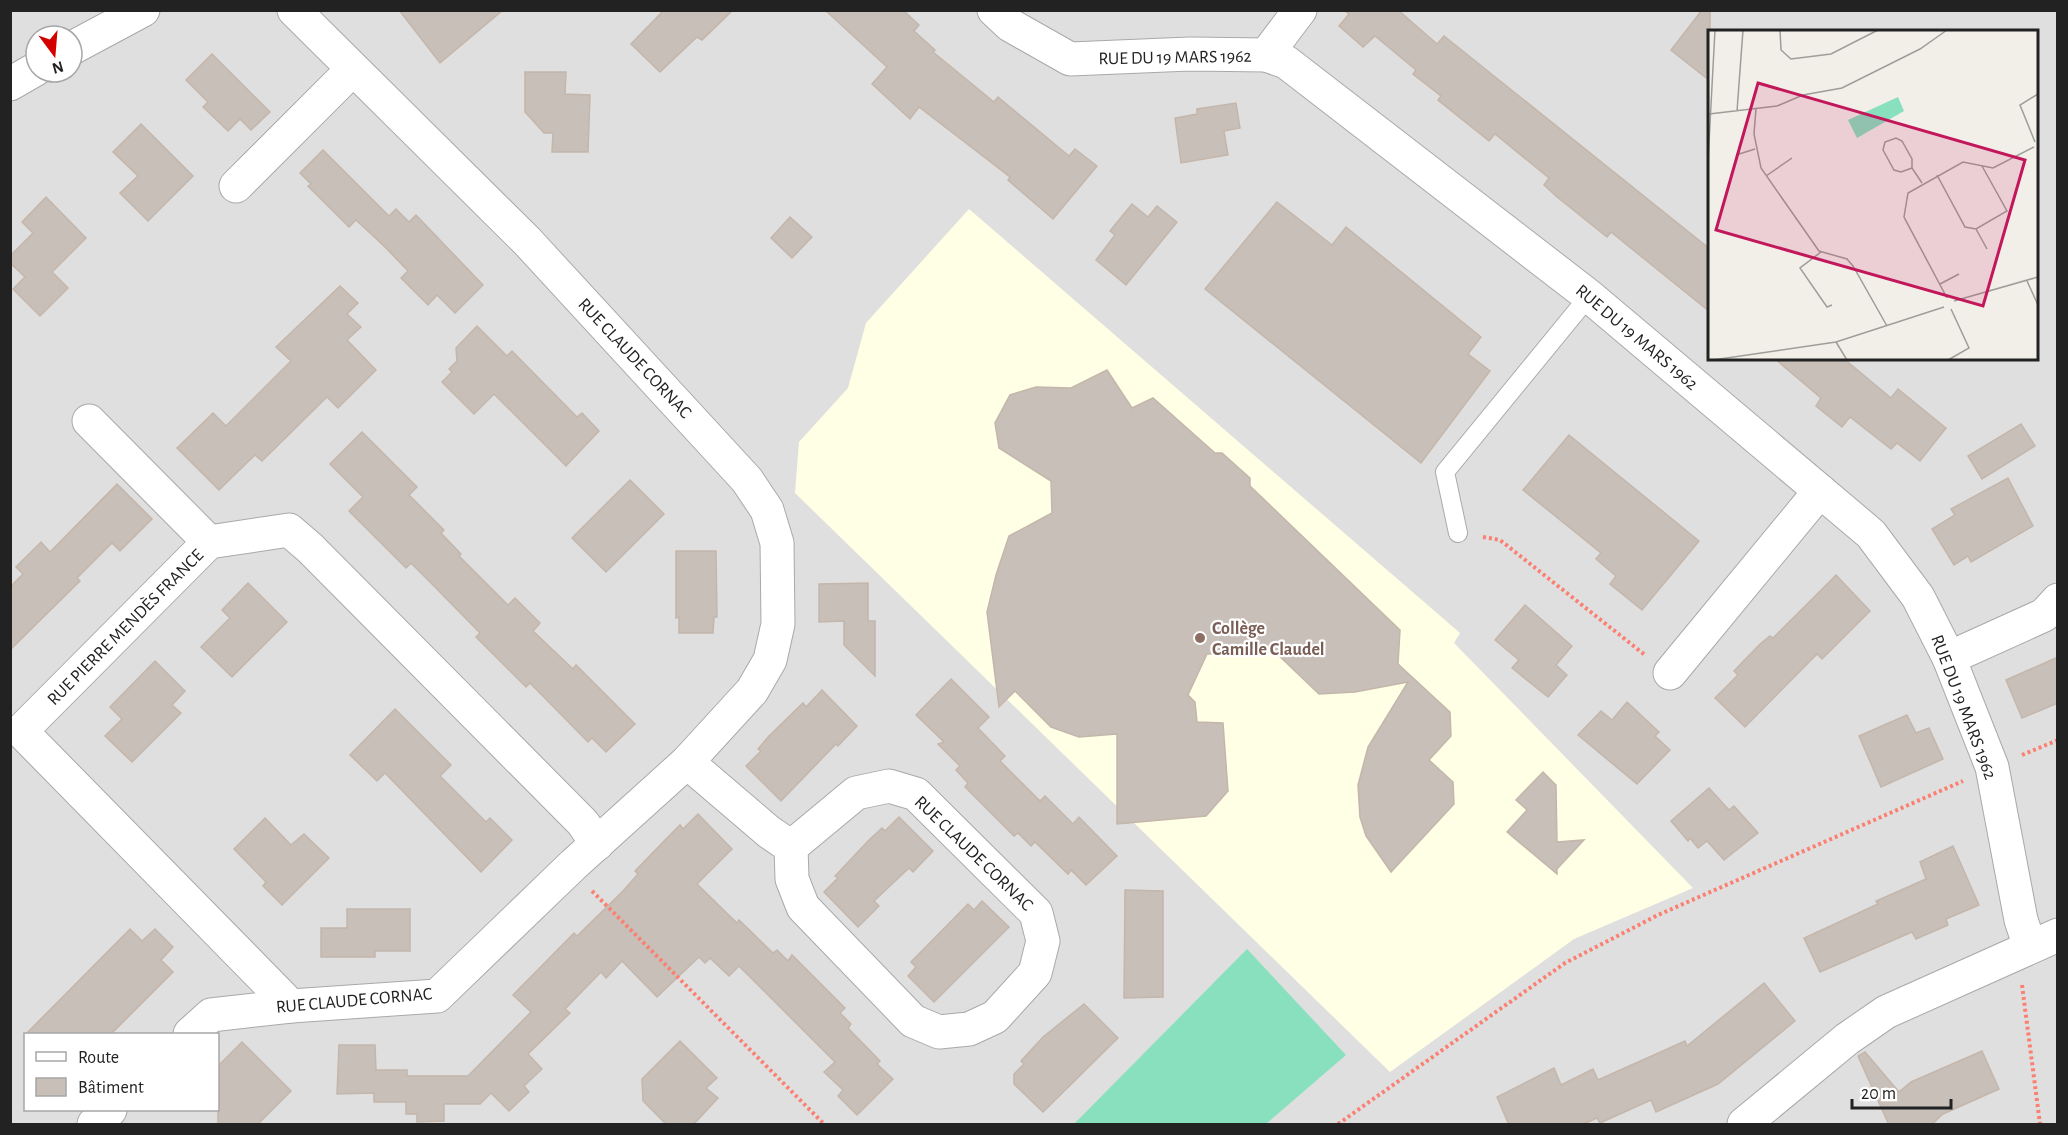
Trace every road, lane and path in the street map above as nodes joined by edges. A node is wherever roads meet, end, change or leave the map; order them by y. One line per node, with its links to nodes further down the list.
1 (143, 10): 5 (street)
2 (294, 10): 7 (street, RUE CLAUDE CORNAC)
3 (994, 10): 6 (street, RUE DU 19 MARS 1962)
4 (1300, 10): 6 (street)
5 (84, 42)
6 (1266, 55): 11 (street, RUE DU 19 MARS 1962)
7 (353, 69): 10 (street); 20 (street, RUE CLAUDE CORNAC)
8 (24, 76): 9 (street)
9 (10, 84)
10 (236, 186)
11 (1588, 296): 13 (street, RUE DU 19 MARS 1962); 14 (lane)
12 (89, 421): 15 (street)
13 (1820, 491): 17 (street, RUE DU 19 MARS 1962); 18 (street)
14 (1458, 533): 18 (path)
15 (209, 542): 22 (street, RUE PIERRE MENDÈS FRANCE); 26 (street, RUE PIERRE MENDÈS FRANCE)
16 (2058, 600): 17 (street)
17 (1949, 658): 21 (street, RUE DU 19 MARS 1962)
18 (1670, 673)
19 (2058, 740): 21 (path)
20 (687, 762): 22 (street, RUE CLAUDE CORNAC); 23 (street)
21 (1992, 767): 25 (street, RUE DU 19 MARS 1962); 31 (path)
22 (597, 844): 24 (street, RUE CLAUDE CORNAC)
23 (791, 847): 23 (street, RUE CLAUDE CORNAC)
24 (573, 865): 26 (street, RUE CLAUDE CORNAC); 30 (path)
25 (2044, 941): 32 (street); 33 (path)
26 (291, 1006): 27 (street, RUE CLAUDE CORNAC)
27 (192, 1033)
28 (109, 1111): 29 (street)
29 (94, 1125)
30 (824, 1125)
31 (1338, 1125)
32 (1744, 1125)
33 (2040, 1125)

